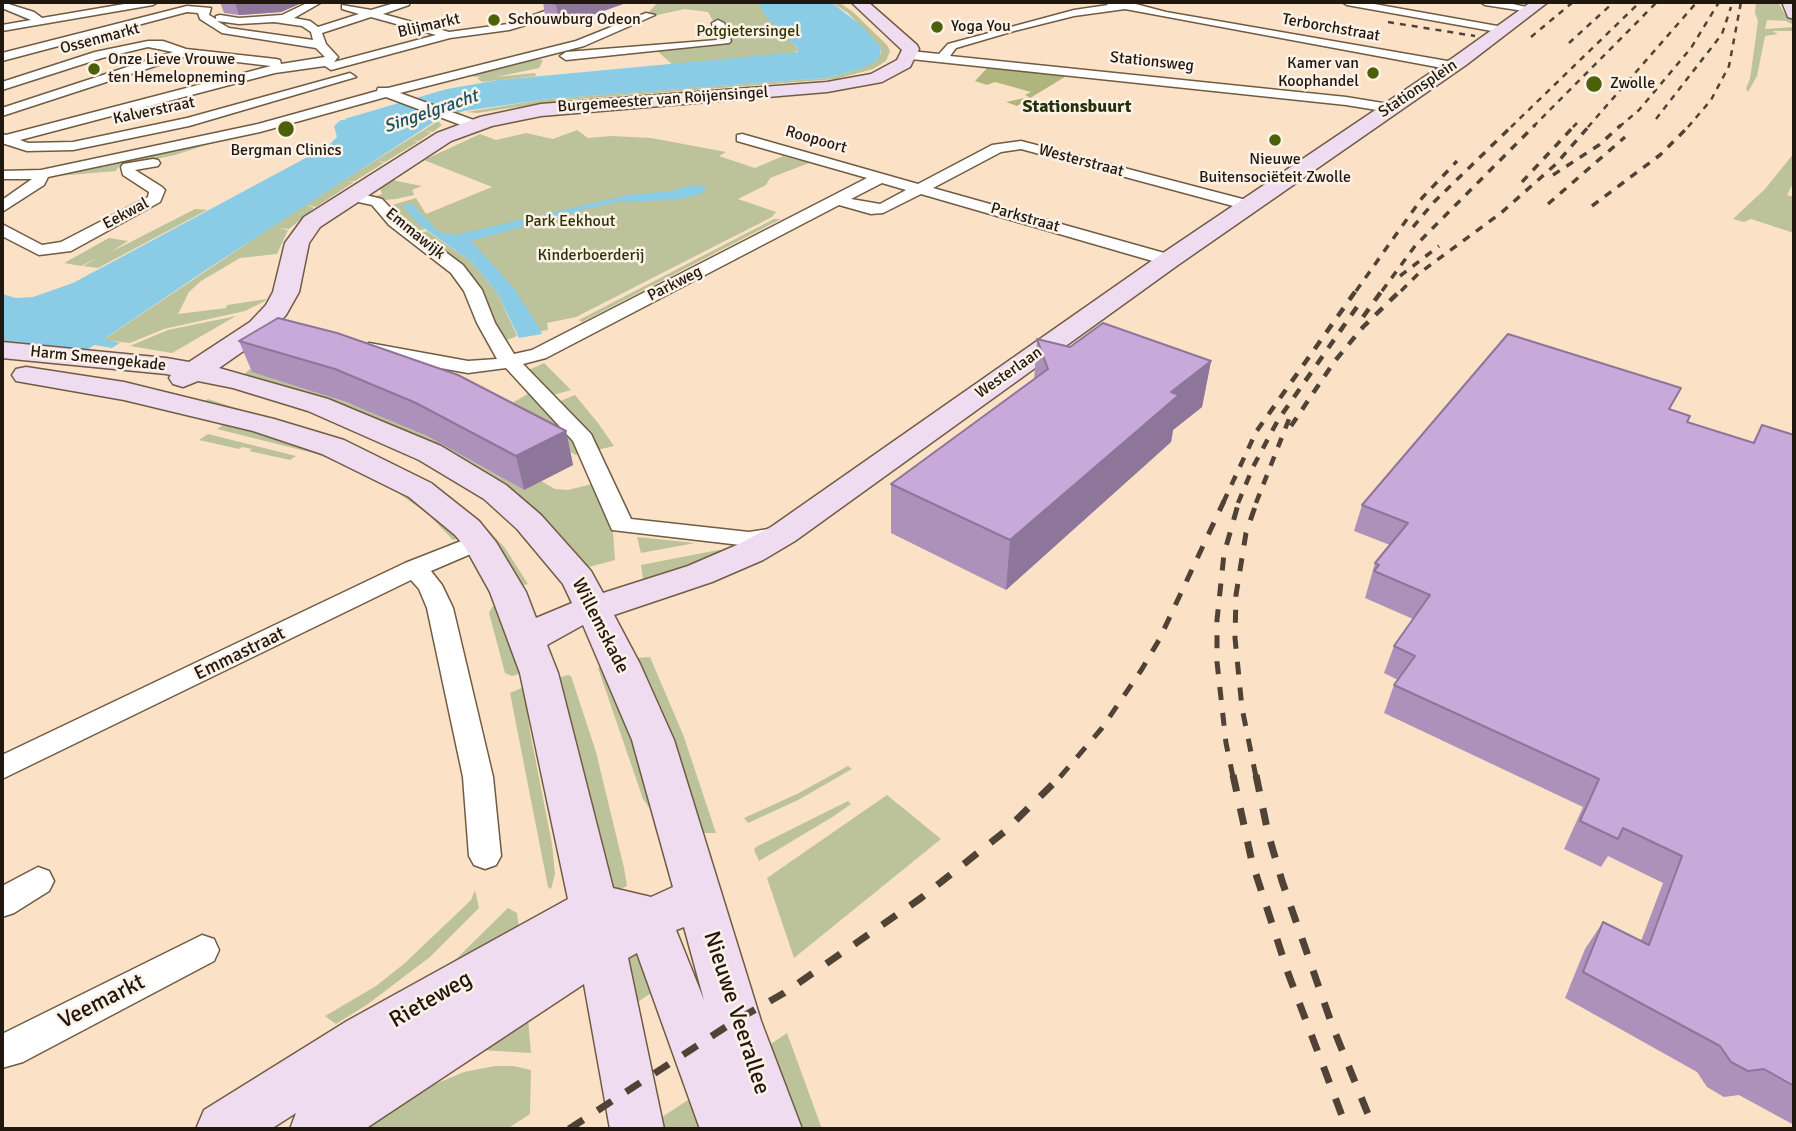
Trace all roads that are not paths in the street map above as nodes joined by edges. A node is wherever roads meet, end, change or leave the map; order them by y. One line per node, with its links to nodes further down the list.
1 (120, 2): 24 (street)
2 (127, 2): 3 (street)
3 (142, 2)
4 (155, 2): 24 (street)
5 (358, 2): 19 (street)
6 (402, 2): 7 (street); 21 (street)
7 (421, 2)
8 (579, 2): 25 (street, Blijmarkt)
9 (859, 2): 44 (main road)
10 (1162, 2): 14 (street)
11 (1347, 2): 31 (street)
12 (1485, 2): 16 (street)
13 (1789, 2): 22 (main road)
14 (1116, 4): 47 (street); 50 (street, Terborchstraat)
15 (2, 5): 24 (street)
16 (1535, 5): 31 (main road, Stationsplein)
17 (346, 6): 21 (street)
18 (319, 7): 28 (street)
19 (332, 9)
20 (208, 11): 28 (street); 30 (street); 36 (street)
21 (373, 13): 28 (street); 34 (street)
22 (1794, 14)
23 (650, 15): 35 (street)
24 (36, 18): 27 (street)
25 (534, 20): 29 (street); 32 (street, Blijmarkt)
26 (718, 23): 42 (street)
27 (4, 24): 36 (street)
28 (304, 25): 33 (street); 39 (street)
29 (558, 26)
30 (222, 30): 33 (street); 38 (street)
31 (1501, 31): 50 (main road, Stationsplein)
32 (469, 33): 34 (street, Blijmarkt); 37 (street)
33 (238, 34): 39 (street)
34 (449, 35): 48 (street, Blijmarkt)
35 (585, 38): 42 (street); 45 (street)
36 (62, 41): 43 (street); 46 (street)
37 (495, 41)
38 (163, 45): 41 (street, Ossenmarkt); 43 (street, Ossenmarkt)
39 (320, 45): 48 (street)
40 (512, 47): 45 (street)
41 (185, 52): 49 (street); 55 (street, Ossenmarkt)
42 (591, 54): 45 (street)
43 (99, 55): 52 (street, Ossenmarkt)
44 (911, 55): 47 (street, Stationsweg); 58 (main road, Burgemeester van Roijensingel)
45 (537, 56): 53 (street)
46 (2, 57)
47 (943, 57): 56 (street, Stationsweg)
48 (328, 64): 49 (street, Blijmarkt); 51 (street)
49 (291, 65): 61 (street)
50 (1453, 66): 56 (main road, Stationsplein)
51 (350, 77): 53 (street); 61 (street, Kalverstraat)
52 (2, 86)
53 (385, 92): 58 (street); 59 (street, Eekwal)
54 (2, 97): 55 (street)
55 (26, 103): 57 (street, Ossenmarkt)
56 (1389, 108): 62 (main road, Stationsplein)
57 (2, 112)
58 (474, 125): 67 (main road, Burgemeester van Roijensingel)
59 (219, 137): 63 (street, Eekwal); 71 (street, Eekwal)
60 (742, 138): 65 (street, Roopoort)
61 (2, 139)
62 (1335, 144): 69 (main road, Westerlaan)
63 (41, 174): 64 (street, Eekwal); 70 (street)
64 (2, 175)
65 (881, 177): 66 (street, Parkstraat); 68 (street, Parkweg)
66 (920, 188): 68 (street); 69 (street, Westerstraat); 72 (street, Parkstraat)
67 (350, 196): 73 (main road); 77 (street, Emmawijk)
68 (838, 200): 77 (street, Parkweg)
69 (1248, 205): 72 (main road, Westerlaan)
70 (2, 207)
71 (2, 229)
72 (1169, 260): 81 (main road, Westerlaan)
73 (259, 328): 74 (street); 78 (main road)
74 (286, 334)
75 (356, 347): 77 (street)
76 (2, 350): 78 (main road, Harm Smeengekade)
77 (510, 362): 81 (street, Emmawijk)
78 (194, 371): 80 (main road); 84 (main road, Willemskade)
79 (2, 373): 80 (main road, Harm Smeengekade)
80 (152, 397): 82 (main road)
81 (783, 534): 84 (main road, Westerlaan)
82 (480, 542): 83 (street, Emmastraat); 85 (main road)
83 (414, 569): 86 (street, Emmastraat); 87 (street)
84 (597, 619): 85 (main road, Westerlaan); 89 (main road, Willemskade)
85 (528, 639): 92 (main road)
86 (14, 762)
87 (485, 856)
88 (38, 881): 90 (street)
89 (699, 896): 91 (main road, Rieteweg); 99 (main road, Nieuwe Veerallee)
90 (2, 903)
91 (649, 920): 92 (main road, Rieteweg); 98 (main road)
92 (598, 927): 95 (main road, Rieteweg); 96 (main road, Rieteweg); 97 (main road)
93 (202, 950): 94 (street, Veemarkt)
94 (2, 1051)
95 (223, 1129)
96 (317, 1129)
97 (637, 1129)
98 (727, 1129)
99 (775, 1129)

